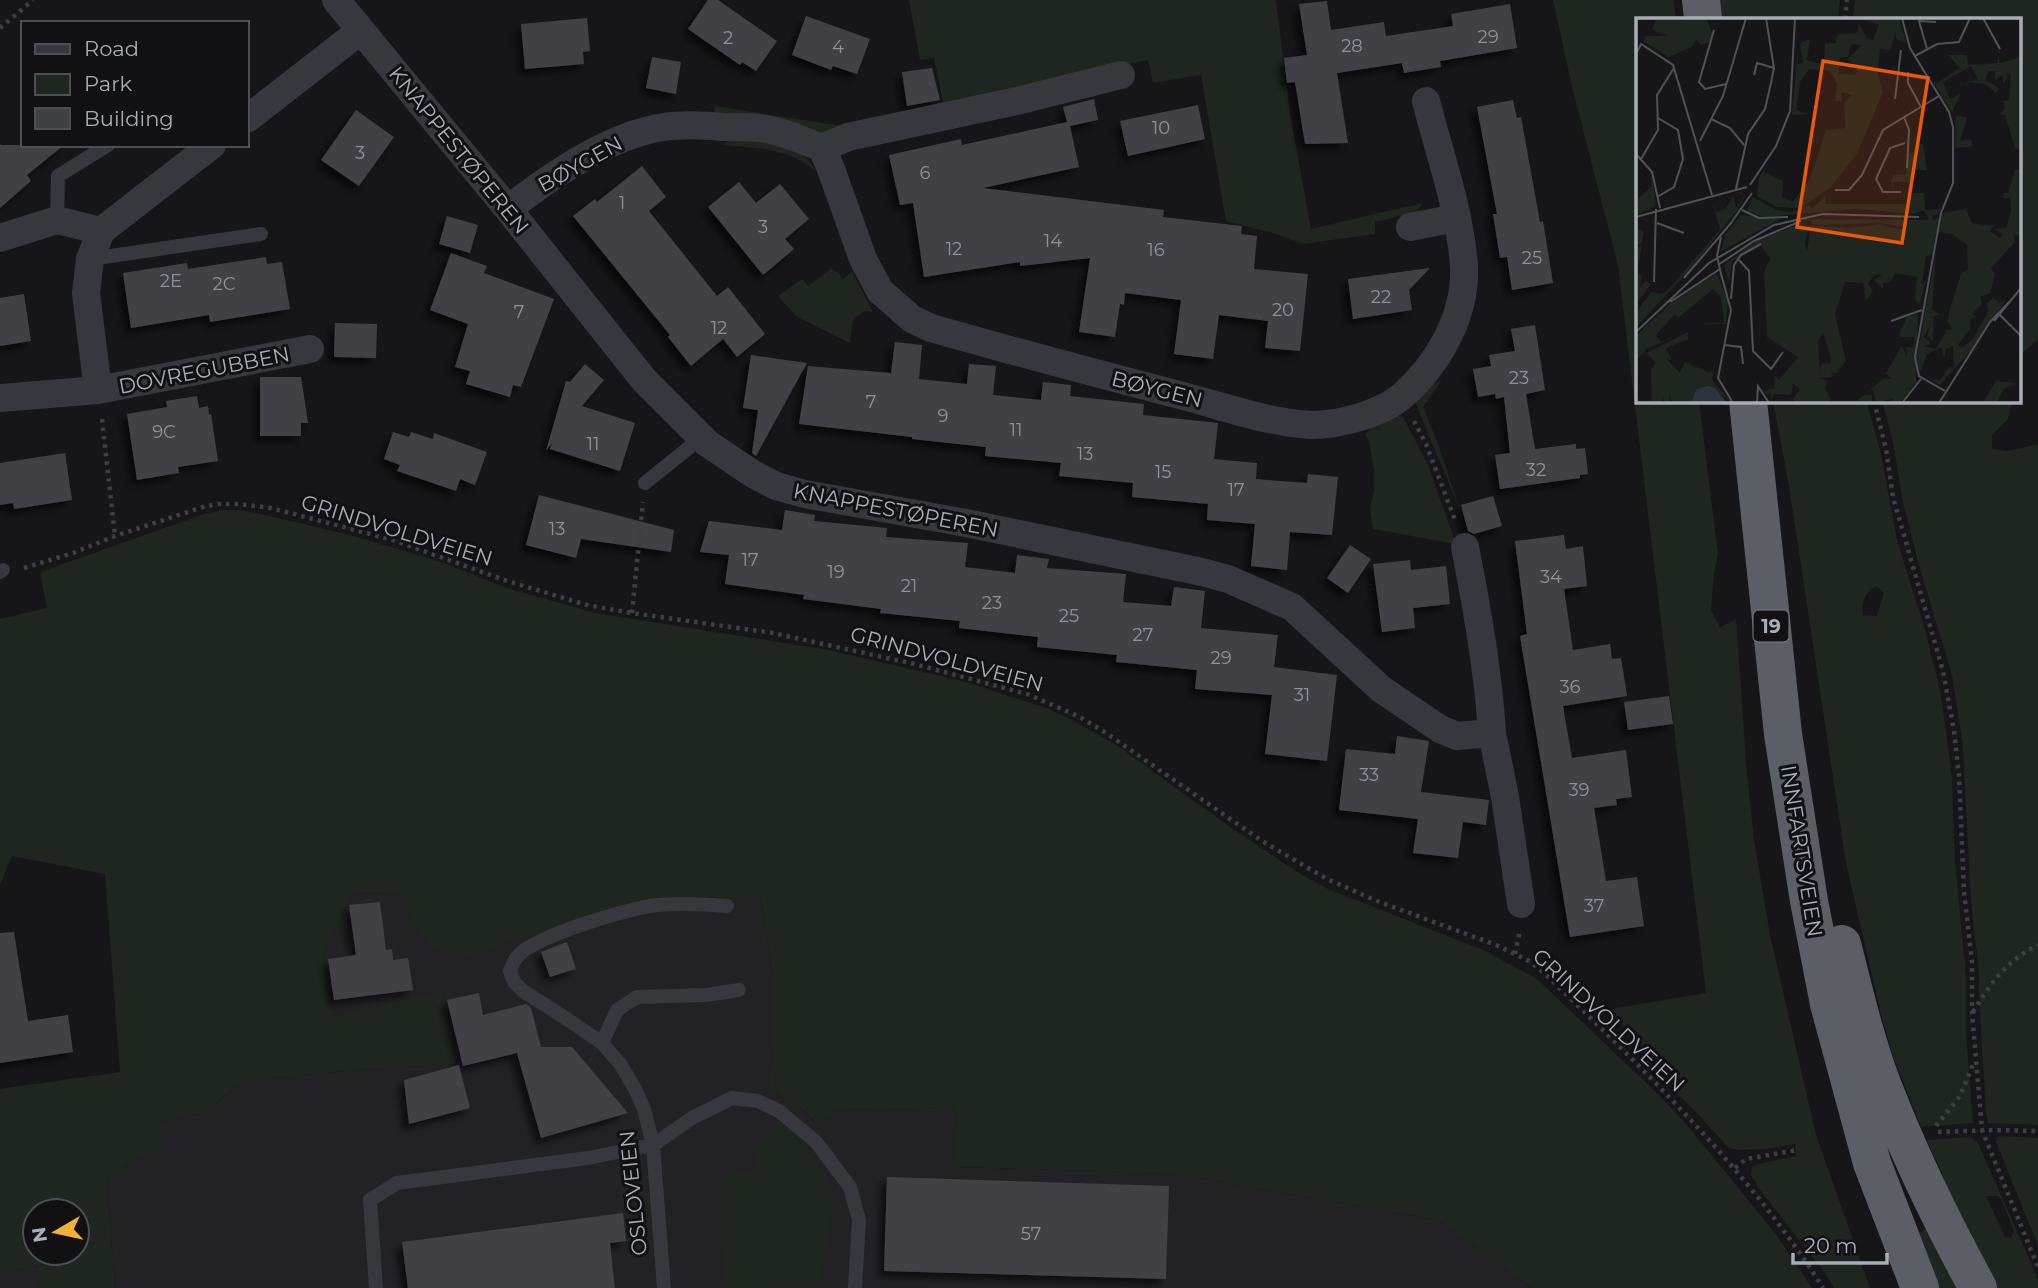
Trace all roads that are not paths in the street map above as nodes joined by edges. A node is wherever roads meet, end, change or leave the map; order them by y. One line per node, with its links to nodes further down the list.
1 (336, 0): 4 (street, KNAPPESTØPEREN)
2 (1701, 0): 3 (highway)
3 (1703, 18)
4 (360, 31): 7 (street); 11 (street, KNAPPESTØPEREN)
5 (1121, 75): 10 (street)
6 (1426, 101): 12 (street, BØYGEN)
7 (248, 118)
8 (105, 147): 13 (lane)
9 (209, 147): 15 (street)
10 (822, 148): 11 (street, BØYGEN); 12 (street, BØYGEN)
11 (508, 209): 23 (street, KNAPPESTØPEREN)
12 (1456, 218): 14 (street)
13 (57, 220): 15 (street); 17 (street)
14 (1410, 227)
15 (101, 231): 18 (street, DOVREGUBBEN)
16 (261, 234): 18 (lane)
17 (0, 238)
18 (90, 259): 20 (street, DOVREGUBBEN)
19 (310, 349): 20 (street, DOVREGUBBEN)
20 (98, 390): 21 (street, DOVREGUBBEN)
21 (0, 398)
22 (1748, 402): 27 (highway, INNFARTSVEIEN / 19)
23 (700, 436): 24 (lane); 26 (street, KNAPPESTØPEREN)
24 (645, 483)
25 (1465, 547): 26 (street)
26 (1492, 733): 28 (street)
27 (1799, 850): 33 (highway, INNFARTSVEIEN / 19); 39 (highway)
28 (1521, 904)
29 (727, 906): 31 (lane, OSLOVEIEN)
30 (740, 990): 31 (lane)
31 (602, 1043): 32 (lane, OSLOVEIEN)
32 (653, 1145): 34 (lane); 35 (lane, OSLOVEIEN); 36 (lane)
33 (1886, 1201): 37 (highway); 38 (highway, INNFARTSVEIEN / 19)
34 (376, 1288)
35 (664, 1288)
36 (855, 1288)
37 (1899, 1288)
38 (1920, 1288)
39 (1978, 1288)

